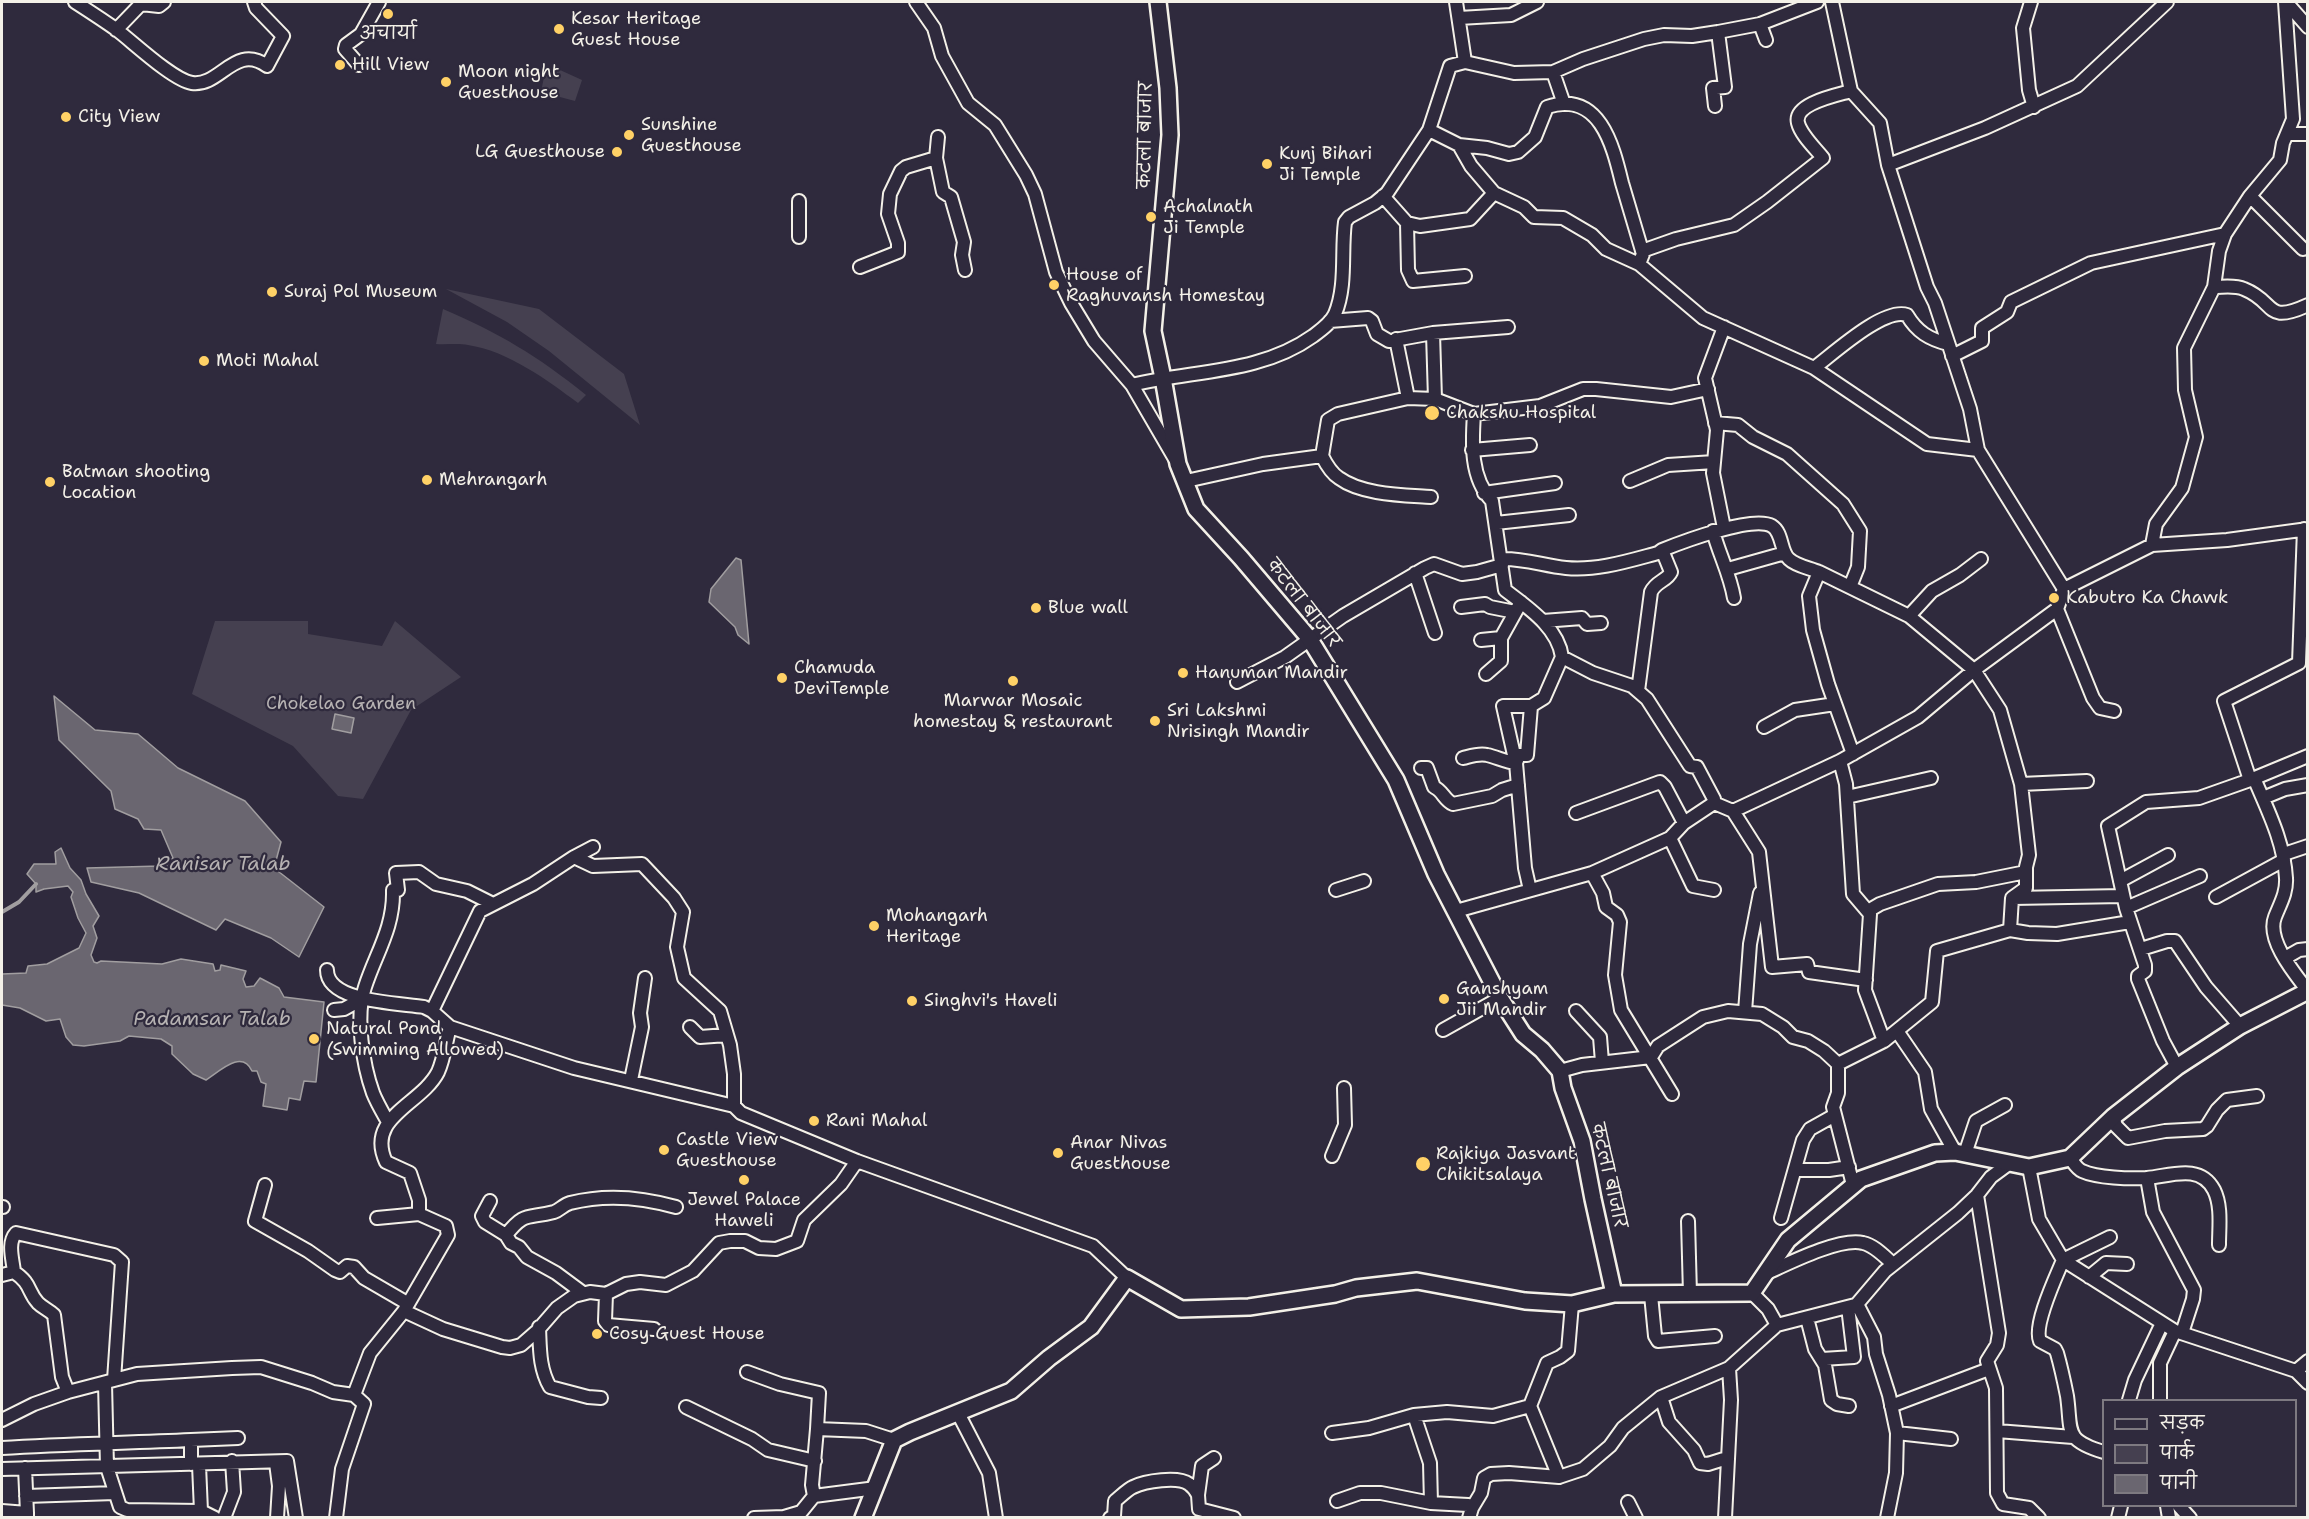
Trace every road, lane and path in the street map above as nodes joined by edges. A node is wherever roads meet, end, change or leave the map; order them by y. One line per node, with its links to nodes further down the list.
1 (75, 2): 17 (street)
2 (164, 2): 17 (street)
3 (254, 2): 17 (street)
4 (379, 2): 21 (street)
5 (916, 2): 58 (street)
6 (1158, 2): 57 (street, कटला बाजार)
7 (1456, 2): 14 (street)
8 (1537, 2): 14 (street)
9 (1816, 2): 15 (street)
10 (1832, 2): 23 (street)
11 (2031, 2): 26 (street)
12 (2167, 2): 26 (street)
13 (2285, 2): 16 (street); 28 (street)
14 (1459, 18): 20 (street)
15 (1760, 24): 18 (street); 19 (street)
16 (2307, 27)
17 (116, 30)
18 (1718, 33): 22 (street); 25 (street)
19 (1766, 40)
20 (1465, 62): 22 (street); 27 (street)
21 (359, 65)
22 (1553, 72): 24 (street)
23 (1851, 91): 33 (street); 42 (street)
24 (1564, 104): 31 (street); 42 (street)
25 (1715, 106)
26 (2034, 107): 33 (street)
27 (1428, 130): 31 (street); 35 (street)
28 (2287, 134): 29 (street); 36 (street)
29 (2307, 134)
30 (938, 137): 32 (street)
31 (1459, 145): 34 (street)
32 (936, 158): 44 (street); 45 (street)
33 (1888, 165): 54 (street)
34 (1494, 193): 38 (street); 43 (street)
35 (1383, 196): 38 (street); 49 (street)
36 (2250, 196): 39 (street); 41 (street)
37 (799, 201): 40 (street)
38 (1407, 223): 46 (street)
39 (2225, 234): 47 (street); 55 (street)
40 (799, 237)
41 (2303, 249)
42 (1642, 251): 43 (street)
43 (1639, 264): 51 (street)
44 (860, 267)
45 (965, 270)
46 (1465, 276)
47 (2214, 287): 48 (street); 79 (street)
48 (2307, 305)
49 (1330, 321): 53 (street); 57 (street)
50 (1508, 327): 52 (street)
51 (1724, 327): 56 (street); 59 (street)
52 (1433, 333): 53 (street); 61 (street)
53 (1396, 339): 60 (street)
54 (1948, 344): 55 (street); 56 (street)
55 (1952, 356): 66 (street)
56 (1814, 368): 66 (street)
57 (1163, 378): 58 (street); 69 (street, कटला बाजार)
58 (1132, 385): 69 (street)
59 (1708, 389): 62 (street); 63 (street)
60 (1408, 398): 61 (street); 67 (street)
61 (1435, 399): 62 (street)
62 (1474, 414): 65 (street)
63 (1715, 423): 68 (street); 87 (street)
64 (1530, 445): 65 (street)
65 (1472, 450): 73 (street)
66 (1978, 450): 88 (street)
67 (1322, 456): 71 (street); 74 (street)
68 (1714, 462): 70 (street); 78 (street)
69 (1178, 464): 71 (street, कटला बाजार)
70 (1630, 481)
71 (1186, 482): 97 (street, कटला बाजार)
72 (1555, 483): 73 (street)
73 (1484, 493): 76 (street)
74 (1431, 497)
75 (1569, 515): 76 (street)
76 (1496, 523): 83 (street)
77 (2306, 529): 79 (street); 116 (street)
78 (1718, 530): 80 (street); 81 (street); 84 (street)
79 (2152, 545): 88 (street)
80 (1662, 550): 83 (street); 104 (street)
81 (1785, 553): 84 (street); 85 (street)
82 (1981, 559): 93 (street)
83 (1502, 562): 86 (street); 91 (street)
84 (1728, 569): 89 (street)
85 (1819, 572): 87 (street); 105 (street)
86 (1415, 573): 96 (street); 97 (street)
87 (1850, 587): 93 (street)
88 (2064, 589): 92 (street)
89 (1734, 598)
90 (1461, 607): 91 (street)
91 (1518, 607): 94 (street); 98 (street)
92 (2057, 609): 101 (street); 107 (street)
93 (1910, 616): 101 (street)
94 (1543, 621): 95 (street); 100 (street)
95 (1601, 623)
96 (1435, 633)
97 (1309, 638): 103 (street); 146 (street, कटला बाजार)
98 (1501, 638): 99 (street); 102 (street)
99 (1481, 640)
100 (1562, 657): 104 (street); 106 (street)
101 (1974, 670): 109 (street); 118 (street)
102 (1486, 674)
103 (1238, 682)
104 (1638, 692): 123 (street)
105 (1835, 704): 108 (street); 109 (street)
106 (1531, 706): 112 (street); 112 (street)
107 (2114, 711)
108 (1764, 728)
109 (1853, 753): 113 (street)
110 (2307, 756): 116 (street)
111 (1462, 758): 112 (street)
112 (1518, 759): 119 (street)
113 (1840, 761): 121 (street); 124 (street)
114 (1421, 768): 119 (street)
115 (1931, 778): 121 (street)
116 (2252, 779): 122 (street); 138 (street)
117 (2087, 781): 118 (street)
118 (2021, 784): 133 (street)
119 (1518, 785): 140 (street)
120 (2307, 785): 122 (street)
121 (1847, 797): 147 (street)
122 (2263, 798): 132 (street)
123 (1714, 803): 124 (street); 126 (street)
124 (1733, 811): 136 (street)
125 (1576, 813): 126 (street)
126 (1684, 824): 127 (street)
127 (1670, 838): 134 (street); 141 (street)
128 (2307, 846): 132 (street)
129 (593, 847): 131 (street)
130 (2168, 855): 138 (street)
131 (574, 857): 145 (street); 168 (street)
132 (2284, 857): 142 (street); 152 (street)
133 (2026, 872): 143 (street); 147 (street)
134 (1592, 873): 140 (street); 170 (street)
135 (2200, 876): 144 (street)
136 (1763, 880): 155 (street); 162 (street)
137 (1364, 881): 139 (street)
138 (2120, 881): 144 (street)
139 (1336, 890)
140 (1530, 890): 146 (street)
141 (1714, 890)
142 (2216, 897)
143 (2012, 898): 144 (street); 149 (street)
144 (2124, 902): 148 (street)
145 (493, 904): 158 (street); 160 (street)
146 (1456, 911): 157 (street, कटला बाजार)
147 (1868, 911): 155 (street)
148 (2130, 922): 149 (street); 150 (street)
149 (2010, 930): 167 (street)
150 (2141, 949): 163 (street); 173 (street)
151 (2307, 949): 152 (street)
152 (2285, 958): 156 (street)
153 (327, 970): 158 (street)
154 (645, 978): 175 (street)
155 (1866, 980): 169 (street)
156 (2307, 991): 163 (street)
157 (1500, 998): 166 (street); 174 (street, कटला बाजार)
158 (362, 999): 159 (street); 160 (street); 183 (street)
159 (334, 1010)
160 (432, 1011): 164 (street)
161 (1576, 1011): 171 (street)
162 (1745, 1012): 170 (street); 172 (street)
163 (2240, 1026): 173 (street)
164 (450, 1027): 175 (street); 183 (street)
165 (690, 1027): 168 (street)
166 (1443, 1030)
167 (1897, 1030): 169 (street); 184 (street)
168 (727, 1035): 179 (street)
169 (1884, 1041): 172 (street)
170 (1651, 1057): 171 (street); 177 (street)
171 (1602, 1062): 174 (street)
172 (1838, 1064): 181 (street)
173 (2177, 1067): 182 (street)
174 (1560, 1071): 215 (street, कटला बाजार)
175 (631, 1080): 179 (street)
176 (1344, 1088): 185 (street)
177 (1672, 1094)
178 (2257, 1096): 182 (street)
179 (734, 1106): 187 (street)
180 (2005, 1106): 184 (street)
181 (1835, 1115): 189 (street); 191 (street)
182 (2113, 1117): 186 (street)
183 (388, 1122): 198 (street)
184 (1960, 1153): 188 (street); 194 (street)
185 (1332, 1156)
186 (2070, 1158): 190 (street); 192 (street)
187 (857, 1161): 211 (street); 214 (street)
188 (2010, 1163): 190 (street); 195 (street)
189 (1848, 1167): 191 (street); 194 (street)
190 (2029, 1167): 205 (street)
191 (1795, 1170): 200 (street)
192 (2147, 1178): 204 (street); 226 (street)
193 (265, 1185): 220 (street)
194 (1853, 1185): 209 (street)
195 (1977, 1195): 206 (street); 231 (street)
196 (490, 1201): 202 (street)
197 (676, 1207): 202 (street)
198 (419, 1214): 199 (street); 220 (street)
199 (377, 1218)
200 (1781, 1218)
201 (1688, 1221): 216 (street)
202 (506, 1235): 212 (street)
203 (2110, 1237): 205 (street)
204 (2219, 1245)
205 (2063, 1260): 210 (street); 253 (street)
206 (1893, 1264): 209 (street); 219 (street)
207 (2127, 1264): 210 (street)
208 (8, 1274): 234 (street); 236 (street)
209 (1764, 1275): 213 (street)
210 (2089, 1277): 222 (street)
211 (1127, 1278): 218 (street); 246 (street)
212 (583, 1293): 214 (street); 224 (street)
213 (1752, 1293): 216 (street); 223 (street)
214 (606, 1294): 225 (street)
215 (1614, 1294): 217 (street); 218 (street)
216 (1690, 1294): 217 (street)
217 (1651, 1295): 227 (street)
218 (1572, 1304): 242 (street)
219 (1852, 1306): 221 (street); 228 (street); 244 (street)
220 (405, 1307): 224 (street); 237 (street)
221 (1807, 1318): 223 (street); 228 (street)
222 (2162, 1323): 226 (street); 240 (street)
223 (1778, 1325): 230 (street)
224 (539, 1327): 239 (street)
225 (654, 1329)
226 (2179, 1332): 232 (street); 241 (street)
227 (1715, 1336)
228 (1822, 1359): 243 (street)
229 (2307, 1361): 232 (street)
230 (1729, 1368): 238 (street); 262 (street)
231 (1989, 1369): 244 (street); 250 (street)
232 (2296, 1371): 235 (street)
233 (747, 1372): 249 (street)
234 (110, 1381): 236 (street); 237 (street); 258 (street)
235 (2307, 1383)
236 (68, 1392): 248 (street)
237 (354, 1395): 287 (street)
238 (1661, 1397): 262 (street); 270 (street)
239 (601, 1398)
240 (2130, 1399)
241 (2160, 1399)
242 (1530, 1406): 247 (street); 270 (street)
243 (1849, 1406)
244 (1891, 1406): 252 (street)
245 (686, 1407): 264 (street)
246 (958, 1413): 257 (street); 290 (street)
247 (1414, 1415): 251 (street); 278 (street)
248 (2, 1420)
249 (817, 1429): 257 (street); 264 (street)
250 (1997, 1431): 253 (street); 296 (street)
251 (1332, 1433)
252 (1897, 1433): 255 (street); 295 (street)
253 (2073, 1437): 260 (street)
254 (238, 1438): 256 (street)
255 (1952, 1439)
256 (191, 1440): 258 (street); 266 (street)
257 (894, 1440): 271 (street)
258 (107, 1444): 259 (street); 267 (street)
259 (2, 1448)
260 (2102, 1452)
261 (1214, 1458): 273 (street)
262 (1727, 1458): 294 (street)
263 (232, 1461): 265 (street); 266 (street); 284 (street)
264 (815, 1461): 275 (street)
265 (276, 1462): 285 (street); 286 (street)
266 (195, 1465): 267 (street); 280 (street)
267 (107, 1467): 268 (street); 272 (street)
268 (25, 1468): 269 (street); 274 (street)
269 (2, 1469)
270 (1559, 1477): 281 (street)
271 (876, 1488): 275 (street); 289 (street)
272 (115, 1493): 274 (street); 280 (street)
273 (1198, 1495): 291 (street); 292 (street)
274 (26, 1496): 282 (street)
275 (814, 1496): 288 (street)
276 (1338, 1501): 278 (street)
277 (1628, 1502): 293 (street)
278 (1431, 1503): 281 (street)
279 (2, 1511): 282 (street)
280 (201, 1511): 283 (street)
281 (1470, 1513)
282 (27, 1515)
283 (215, 1518)
284 (224, 1518)
285 (277, 1518)
286 (296, 1518)
287 (336, 1518)
288 (754, 1518)
289 (863, 1518)
290 (996, 1518)
291 (1110, 1518)
292 (1234, 1518)
293 (1636, 1518)
294 (1725, 1518)
295 (1887, 1518)
296 (2038, 1518)

